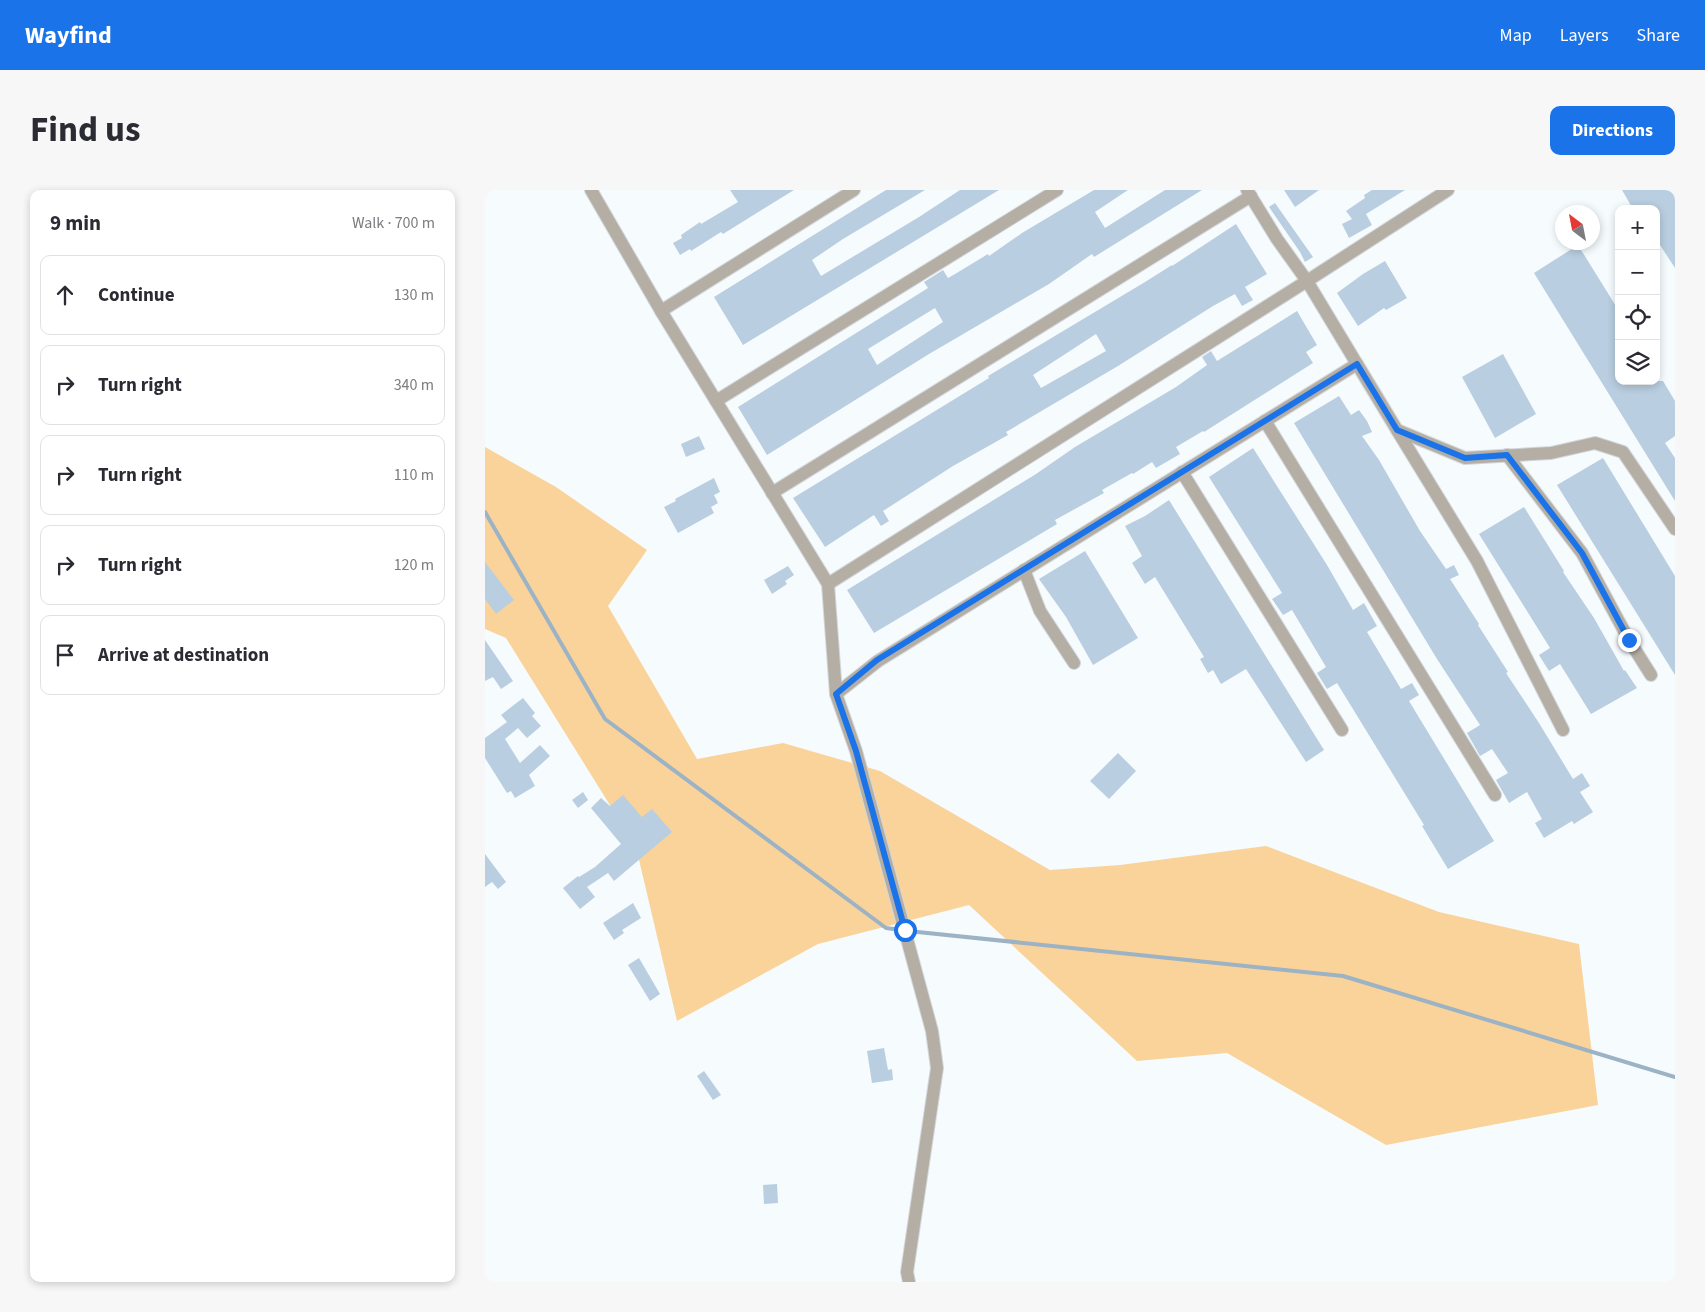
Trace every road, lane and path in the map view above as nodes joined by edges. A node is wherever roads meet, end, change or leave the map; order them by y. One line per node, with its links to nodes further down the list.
1 (591, 190): 7 (street)
2 (854, 190): 7 (street)
3 (1057, 190): 9 (street)
4 (1448, 190): 6 (street)
5 (1249, 193): 6 (street); 14 (street)
6 (1307, 281): 8 (street); 17 (street)
7 (661, 310): 9 (street)
8 (1357, 364): 10 (street); 11 (street)
9 (716, 401): 14 (street)
10 (1265, 421): 13 (street); 23 (street)
11 (1397, 430): 12 (street); 22 (street)
12 (1507, 455): 15 (street); 19 (street)
13 (1181, 472): 16 (street); 21 (street)
14 (772, 492): 17 (street)
15 (1675, 530)
16 (1024, 570): 18 (street); 20 (street)
17 (828, 584): 20 (street)
18 (1074, 663)
19 (1651, 675)
20 (836, 694): 24 (street)
21 (1342, 730)
22 (1563, 730)
23 (1495, 795)
24 (909, 1282)

